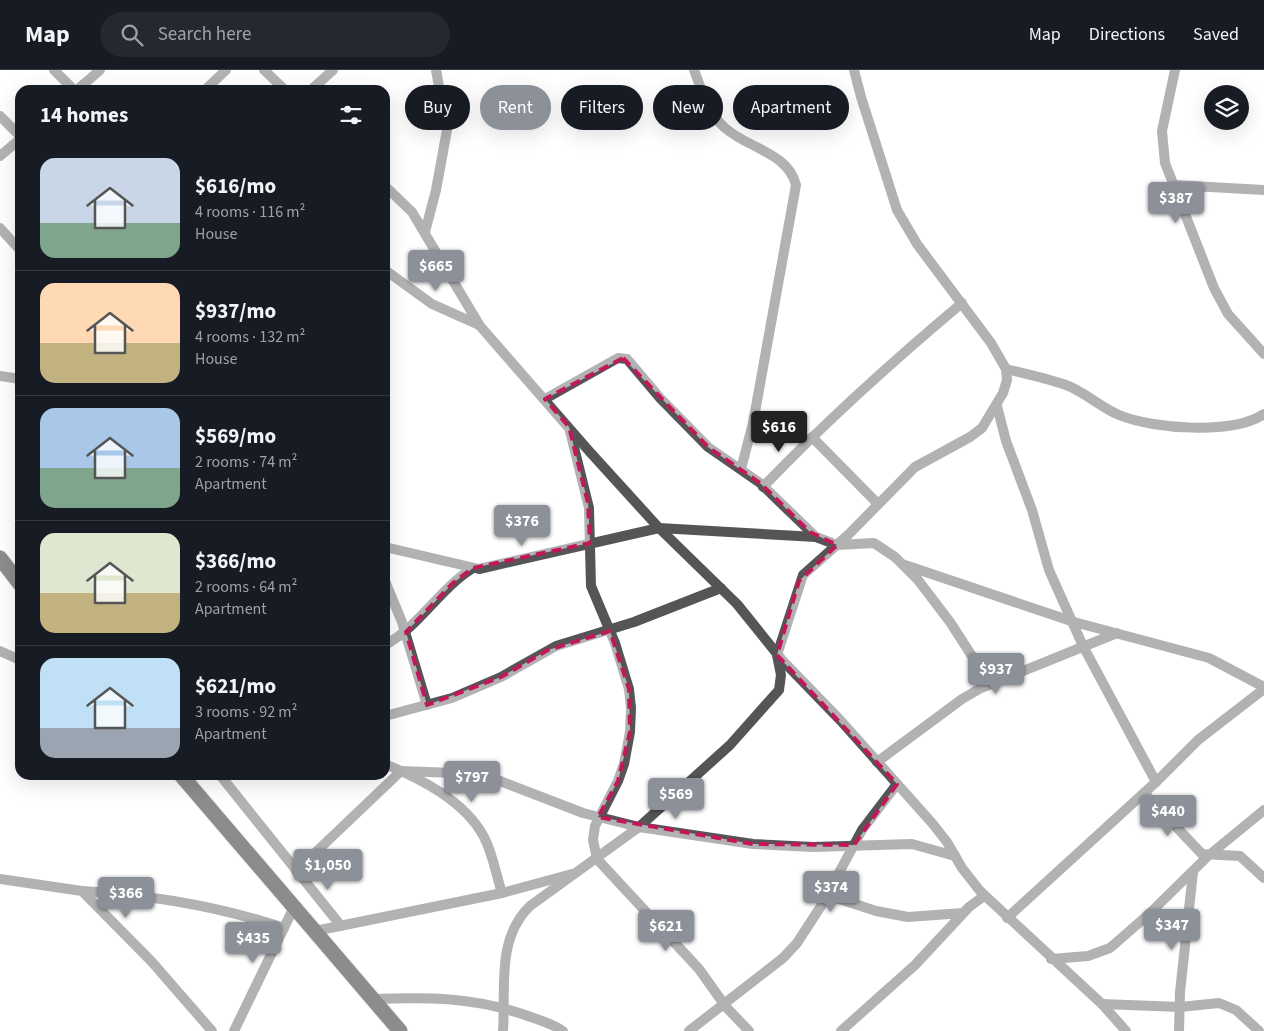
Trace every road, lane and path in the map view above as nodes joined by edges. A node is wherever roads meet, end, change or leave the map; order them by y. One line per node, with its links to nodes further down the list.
1 (54, 70): 10 (street)
2 (100, 70): 11 (street)
3 (226, 70): 12 (street)
4 (264, 70): 13 (street)
5 (333, 70): 14 (street)
6 (436, 70): 23 (street)
7 (694, 70): 37 (street)
8 (854, 70): 26 (street)
9 (1175, 70): 19 (street)
10 (70, 85)
11 (82, 85)
12 (210, 85)
13 (280, 85)
14 (317, 85)
15 (0, 116): 16 (street)
16 (15, 132)
17 (15, 142): 18 (street)
18 (0, 156)
19 (1174, 185): 20 (street); 28 (street)
20 (1264, 190)
21 (390, 191): 23 (street)
22 (0, 228): 24 (street)
23 (425, 232): 27 (street)
24 (15, 244)
25 (390, 274): 27 (street)
26 (962, 303): 29 (street); 36 (street)
27 (480, 326): 32 (street)
28 (1264, 354)
29 (1006, 369): 33 (street); 34 (street)
30 (0, 376): 31 (street)
31 (15, 378)
32 (546, 400): 35 (street); 37 (street)
33 (997, 406): 39 (street); 51 (street)
34 (1264, 414)
35 (569, 427): 40 (street); 42 (street)
36 (812, 437): 38 (street); 39 (street)
37 (741, 469): 38 (street)
38 (763, 486): 41 (street)
39 (878, 504): 43 (street)
40 (659, 528): 41 (street); 42 (street); 49 (street)
41 (816, 537): 43 (street)
42 (590, 543): 47 (street); 52 (street)
43 (837, 545): 46 (street); 58 (street)
44 (390, 549): 47 (street)
45 (0, 558): 48 (highway)
46 (902, 564): 51 (street); 60 (street)
47 (473, 568): 53 (street)
48 (15, 578)
49 (721, 588): 52 (street); 58 (street)
50 (390, 593): 53 (street)
51 (1074, 622): 54 (street); 56 (street)
52 (610, 631): 62 (street); 73 (street)
53 (406, 632): 55 (street); 62 (street)
54 (1119, 633): 56 (street); 61 (street)
55 (390, 642)
56 (1083, 646): 60 (street); 69 (street)
57 (0, 651): 59 (street)
58 (778, 655): 64 (street); 74 (street)
59 (15, 658)
60 (990, 684): 64 (street)
61 (1264, 688): 69 (street)
62 (427, 705): 63 (street)
63 (390, 715)
64 (877, 762): 70 (street)
65 (390, 766): 66 (street)
66 (401, 771): 73 (street); 79 (street); 85 (street)
67 (184, 780): 88 (highway)
68 (224, 780): 79 (street)
69 (1156, 782): 71 (street)
70 (897, 784): 75 (street); 76 (street)
71 (1144, 793): 77 (street); 90 (street)
72 (1264, 810): 77 (street)
73 (598, 817): 74 (street); 78 (street)
74 (639, 827): 75 (street); 78 (street)
75 (854, 844): 76 (street); 86 (street)
76 (955, 856): 87 (street)
77 (1208, 856): 81 (street); 82 (street)
78 (597, 859): 80 (street); 96 (street)
79 (296, 871): 91 (street)
80 (580, 872): 85 (street); 99 (street)
81 (1193, 872): 94 (street); 98 (street)
82 (1264, 878)
83 (0, 879): 84 (street)
84 (82, 891): 92 (street); 100 (street)
85 (502, 893): 91 (street)
86 (827, 895): 89 (street); 96 (street)
87 (984, 896): 89 (street); 90 (street)
88 (294, 907): 92 (street); 93 (highway)
89 (963, 913): 107 (street)
90 (1007, 918): 94 (street)
91 (341, 926): 93 (street)
92 (284, 928): 101 (street)
93 (315, 931): 95 (highway)
94 (1051, 959): 97 (street)
95 (373, 999): 99 (street); 102 (highway)
96 (722, 1003): 105 (street); 106 (street)
97 (1102, 1004): 98 (street); 108 (street)
98 (1180, 1007): 109 (street); 110 (street)
99 (504, 1008): 103 (street); 104 (street)
100 (212, 1031)
101 (234, 1031)
102 (400, 1031)
103 (504, 1031)
104 (563, 1031)
105 (689, 1031)
106 (749, 1031)
107 (841, 1031)
108 (1126, 1031)
109 (1179, 1031)
110 (1259, 1031)

